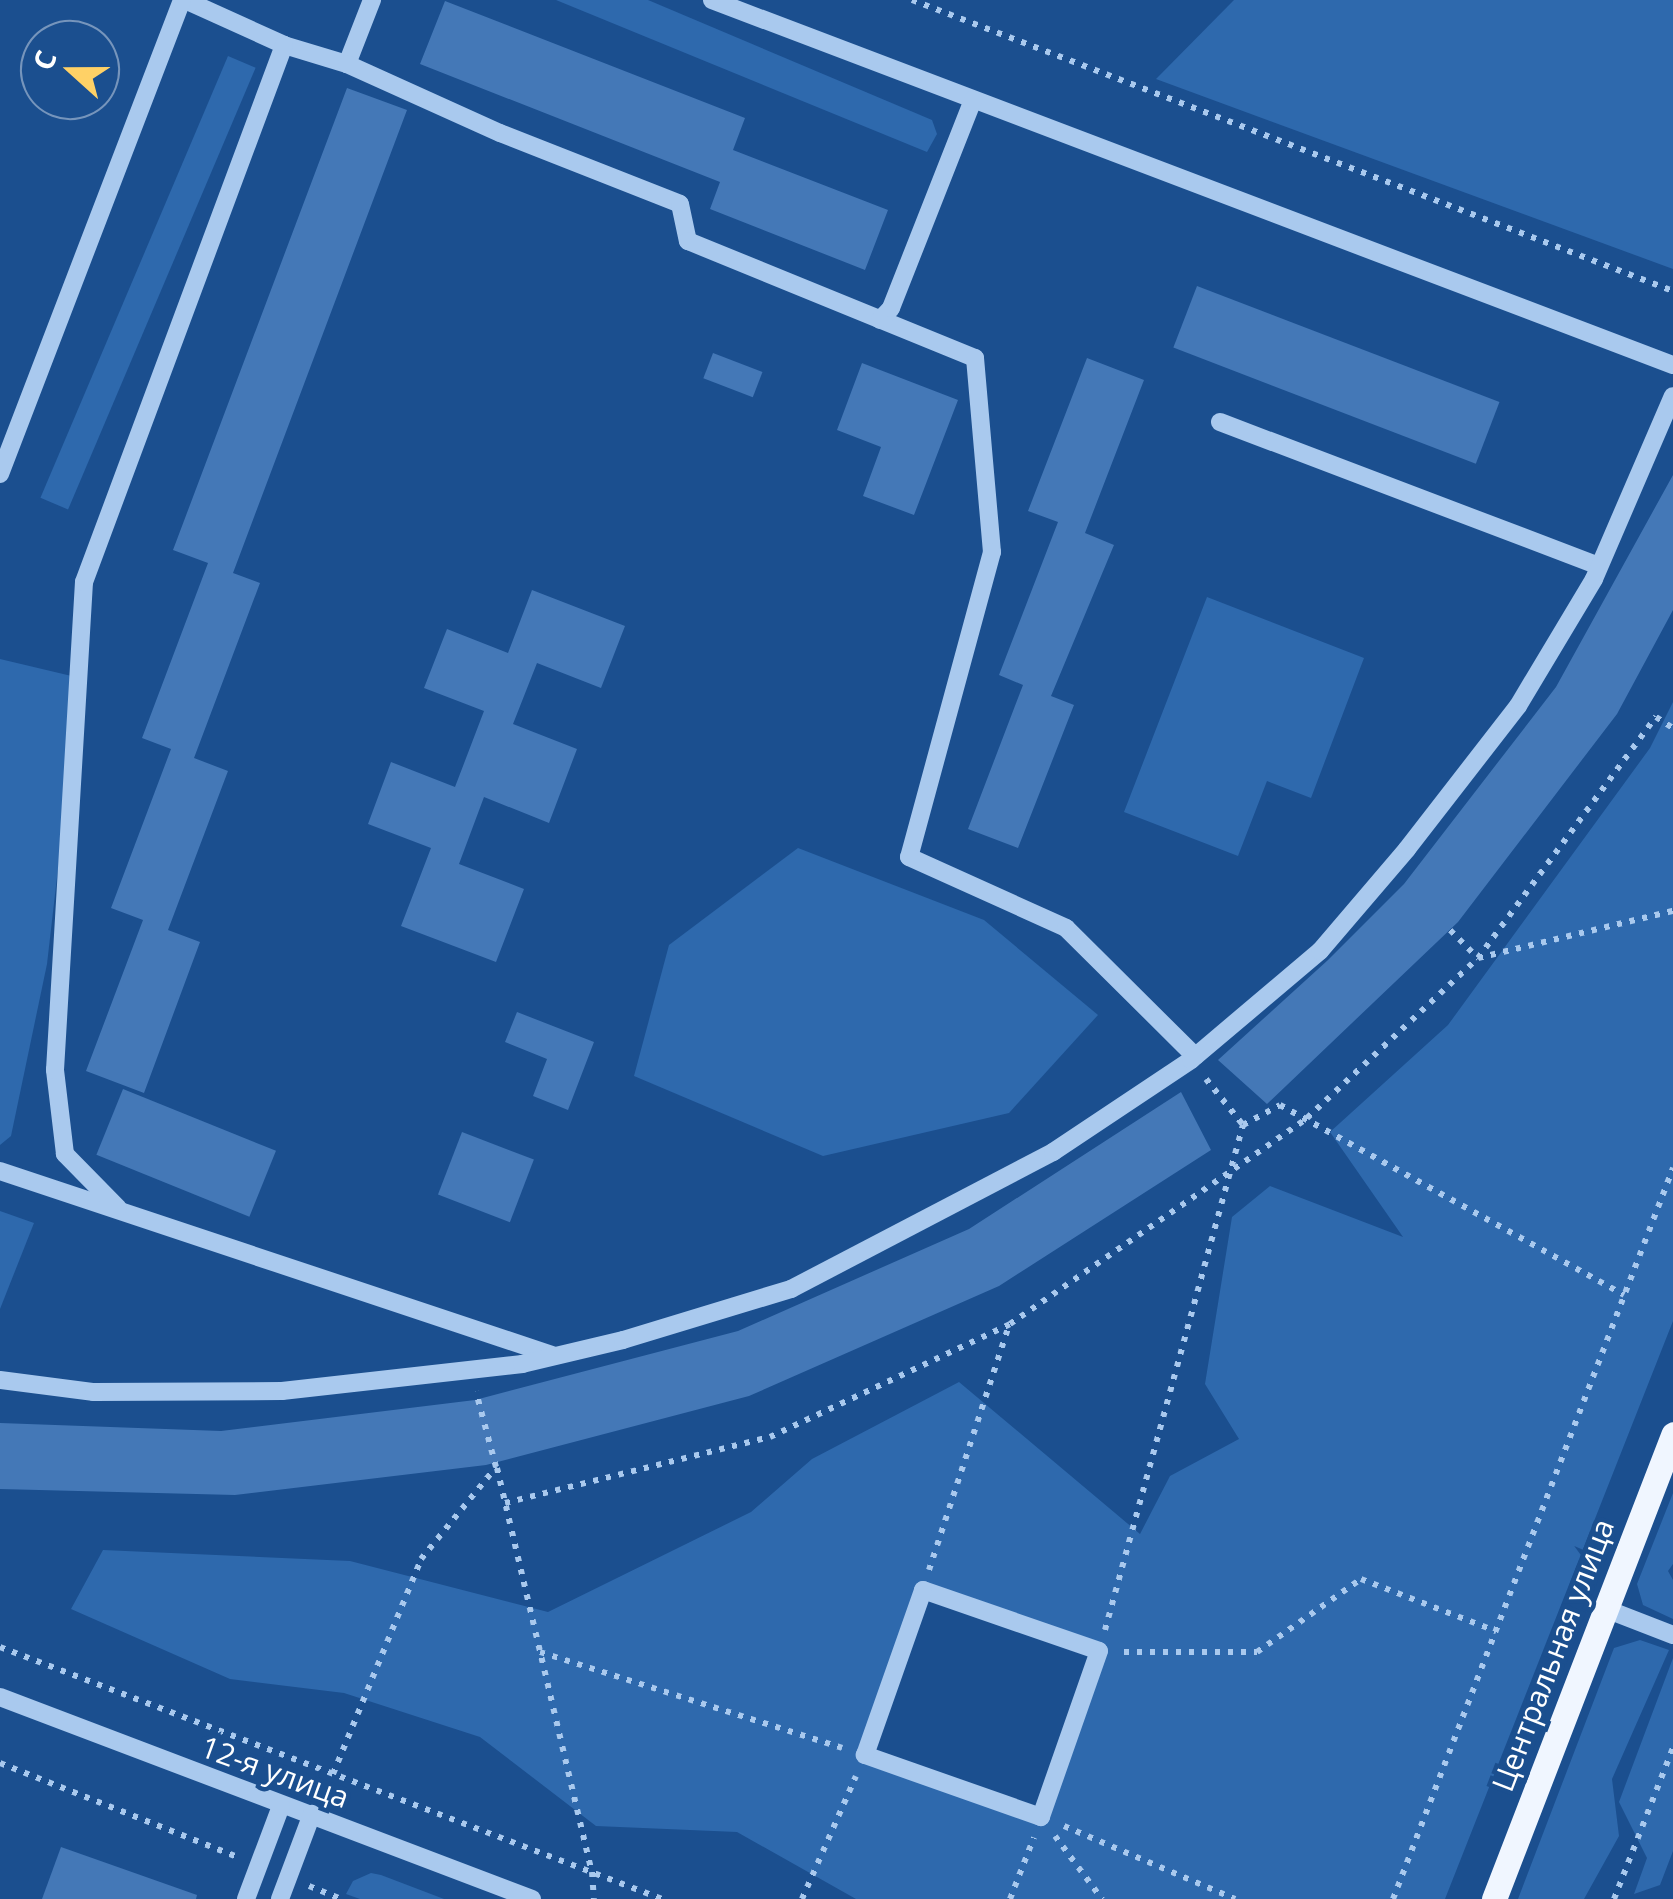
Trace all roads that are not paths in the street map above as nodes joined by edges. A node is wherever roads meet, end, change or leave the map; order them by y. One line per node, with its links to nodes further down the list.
1 (184, 0): 4 (street); 11 (street)
2 (372, 0): 5 (street)
3 (712, 0): 6 (street)
4 (284, 45): 5 (street); 15 (street)
5 (347, 64): 7 (street)
6 (973, 100): 7 (street); 8 (street)
7 (880, 320): 13 (street)
8 (1673, 365)
9 (1673, 396): 12 (street)
10 (1220, 422): 12 (street)
11 (0, 474)
12 (1599, 566): 13 (street)
13 (1193, 1058): 16 (street)
14 (0, 1171): 15 (street)
15 (118, 1208): 16 (street)
16 (552, 1355): 17 (street)
17 (0, 1380)
18 (1673, 1434): 19 (main road, Центральная улица)
19 (1606, 1609): 20 (street); 28 (main road, Центральная улица)
20 (1673, 1635)
21 (0, 1697): 22 (street, 12-я улица)
22 (281, 1806): 23 (street, 12-я улица); 25 (street)
23 (312, 1814): 26 (street); 27 (street, 12-я улица)
24 (1042, 1817): 24 (street)
25 (246, 1899)
26 (280, 1899)
27 (532, 1899)
28 (1494, 1899)

